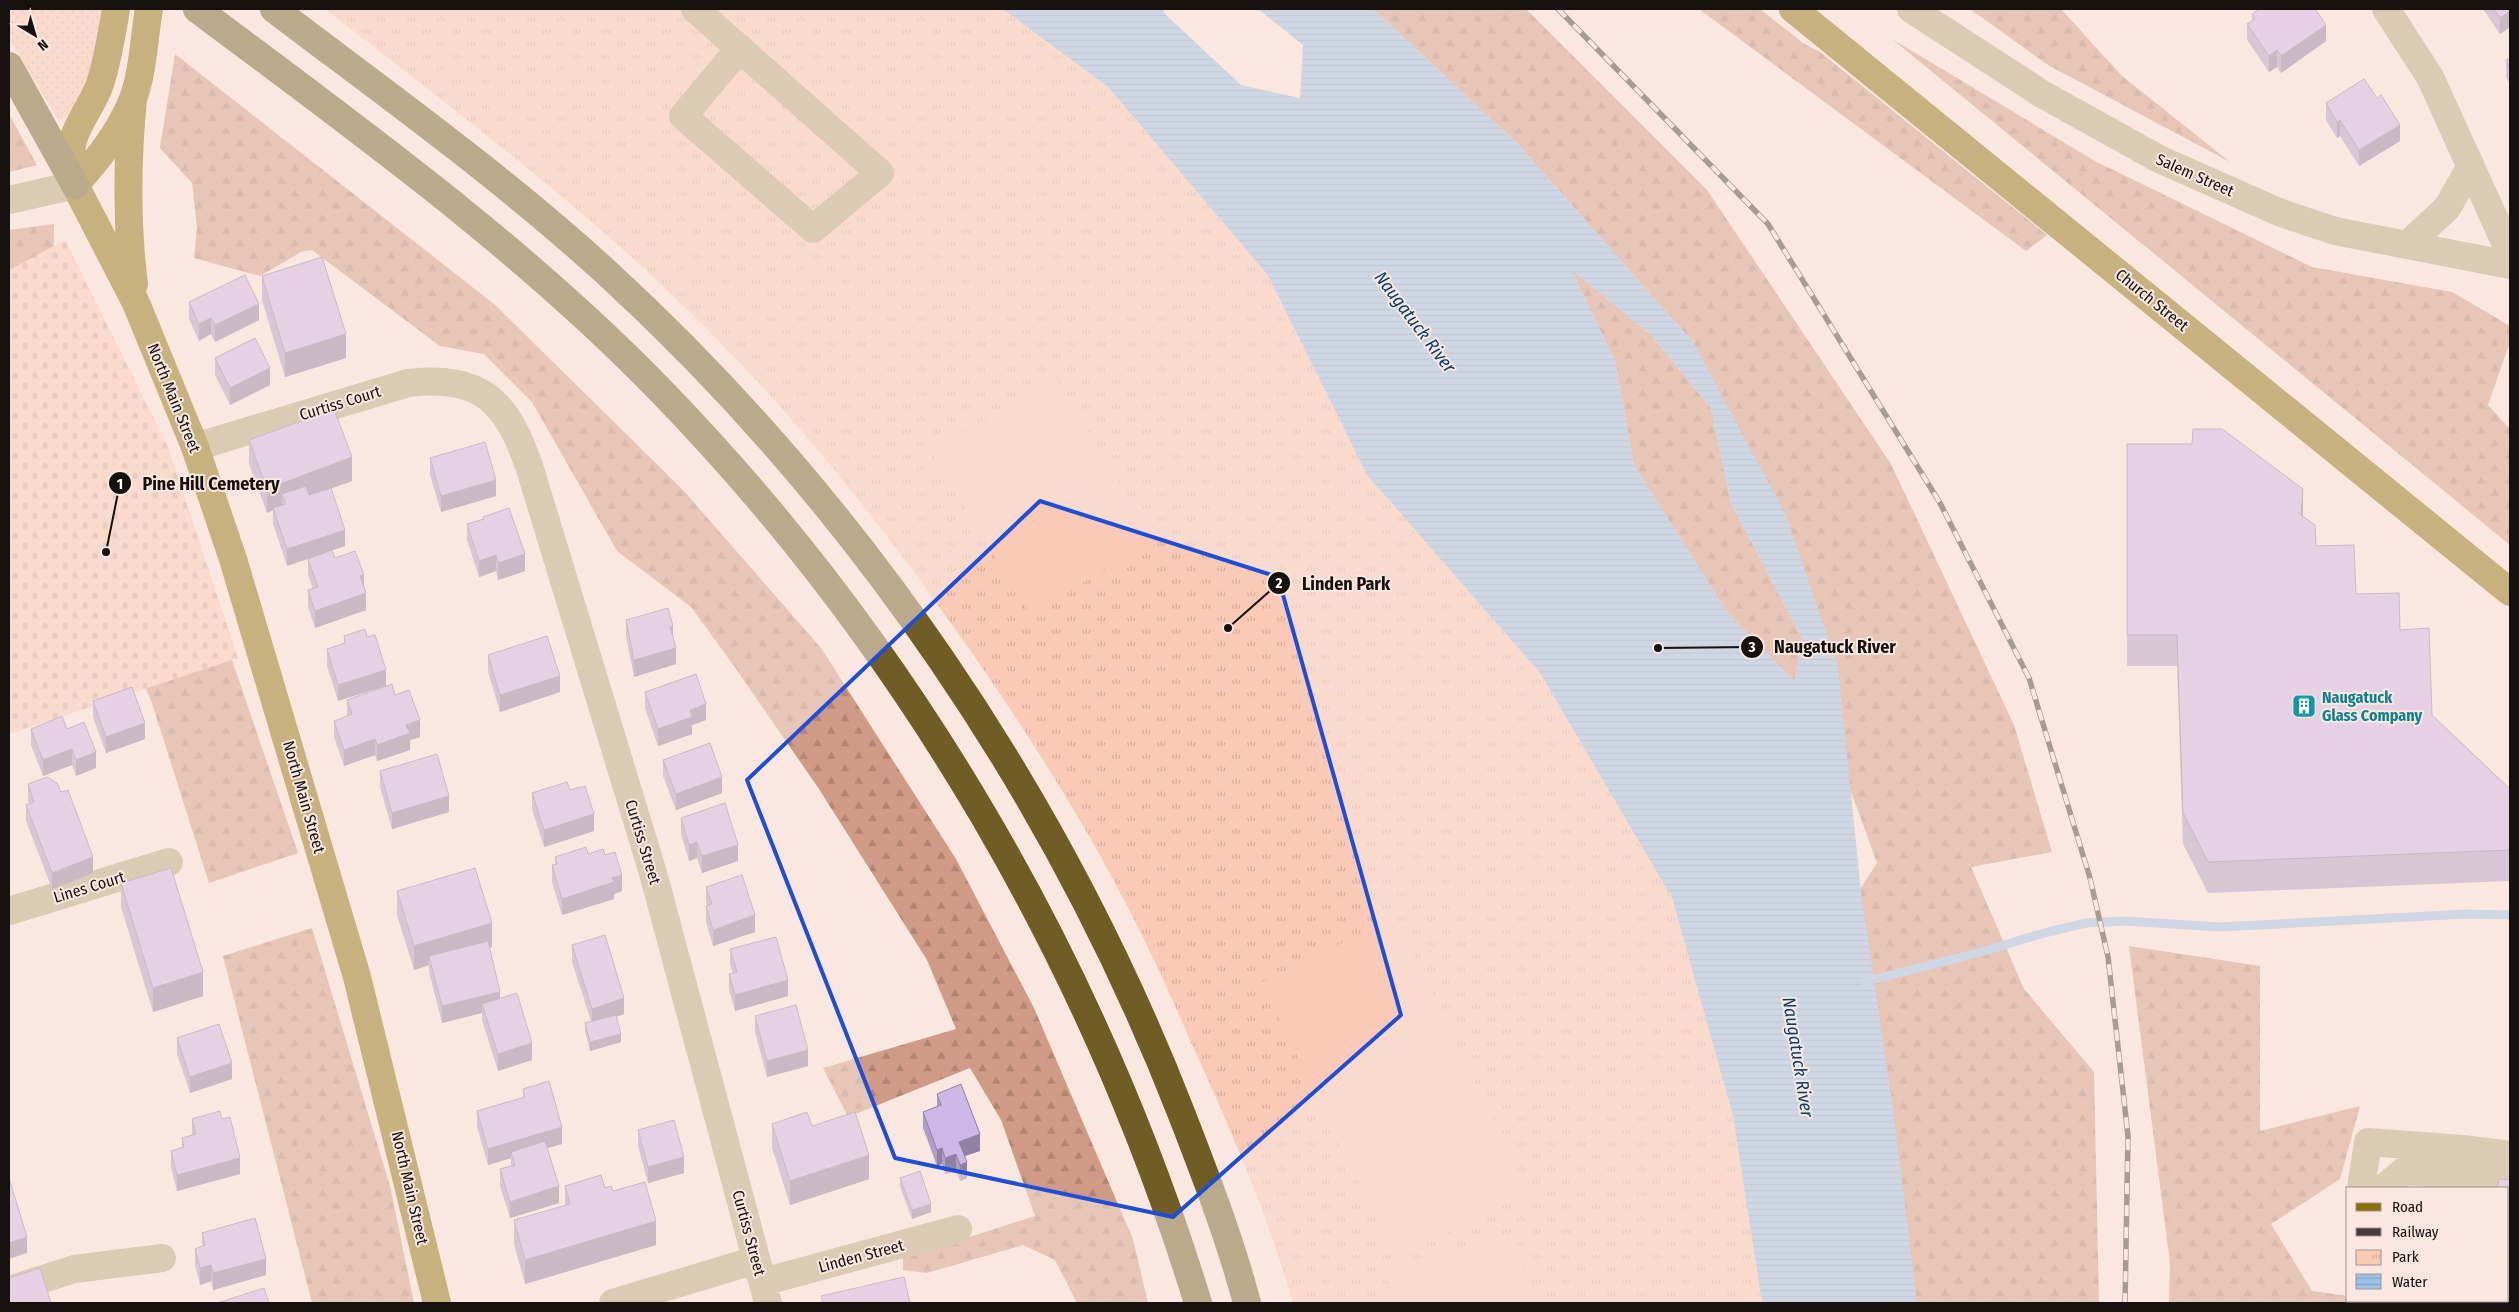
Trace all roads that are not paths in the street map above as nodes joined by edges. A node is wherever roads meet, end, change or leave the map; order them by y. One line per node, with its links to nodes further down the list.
1 (116, 9): 13 (main road, North Main Street)
2 (148, 9): 11 (main road)
3 (197, 9): 36 (highway)
4 (274, 9): 37 (highway)
5 (695, 9): 9 (street)
6 (1793, 9): 21 (main road, Church Street)
7 (1911, 9): 15 (street, Salem Street)
8 (2386, 9): 12 (street)
9 (740, 48): 9 (street)
10 (9, 66): 13 (highway)
11 (133, 99): 13 (main road); 18 (main road, North Main Street)
12 (2471, 166): 15 (street); 16 (street)
13 (75, 185): 14 (street); 18 (main road, North Main Street)
14 (9, 200)
15 (2407, 245): 17 (street, Salem Street)
16 (2510, 253)
17 (2510, 266)
18 (136, 303): 20 (main road, North Main Street)
19 (485, 396): 20 (street, Curtiss Court); 32 (street, Curtiss Street)
20 (195, 447): 34 (main road, North Main Street)
21 (2510, 592)
22 (170, 862): 23 (street, Lines Court)
23 (9, 911)
24 (2510, 1156): 27 (street)
25 (2438, 1172): 26 (street); 28 (street); 29 (street)
26 (2510, 1179)
27 (2361, 1187)
28 (2385, 1187)
29 (2417, 1187)
30 (958, 1229): 32 (street, Linden Street)
31 (162, 1258): 33 (street)
32 (762, 1282): 35 (street, Linden Street)
33 (9, 1290)
34 (437, 1303)
35 (613, 1303)
36 (1198, 1303)
37 (1247, 1303)

